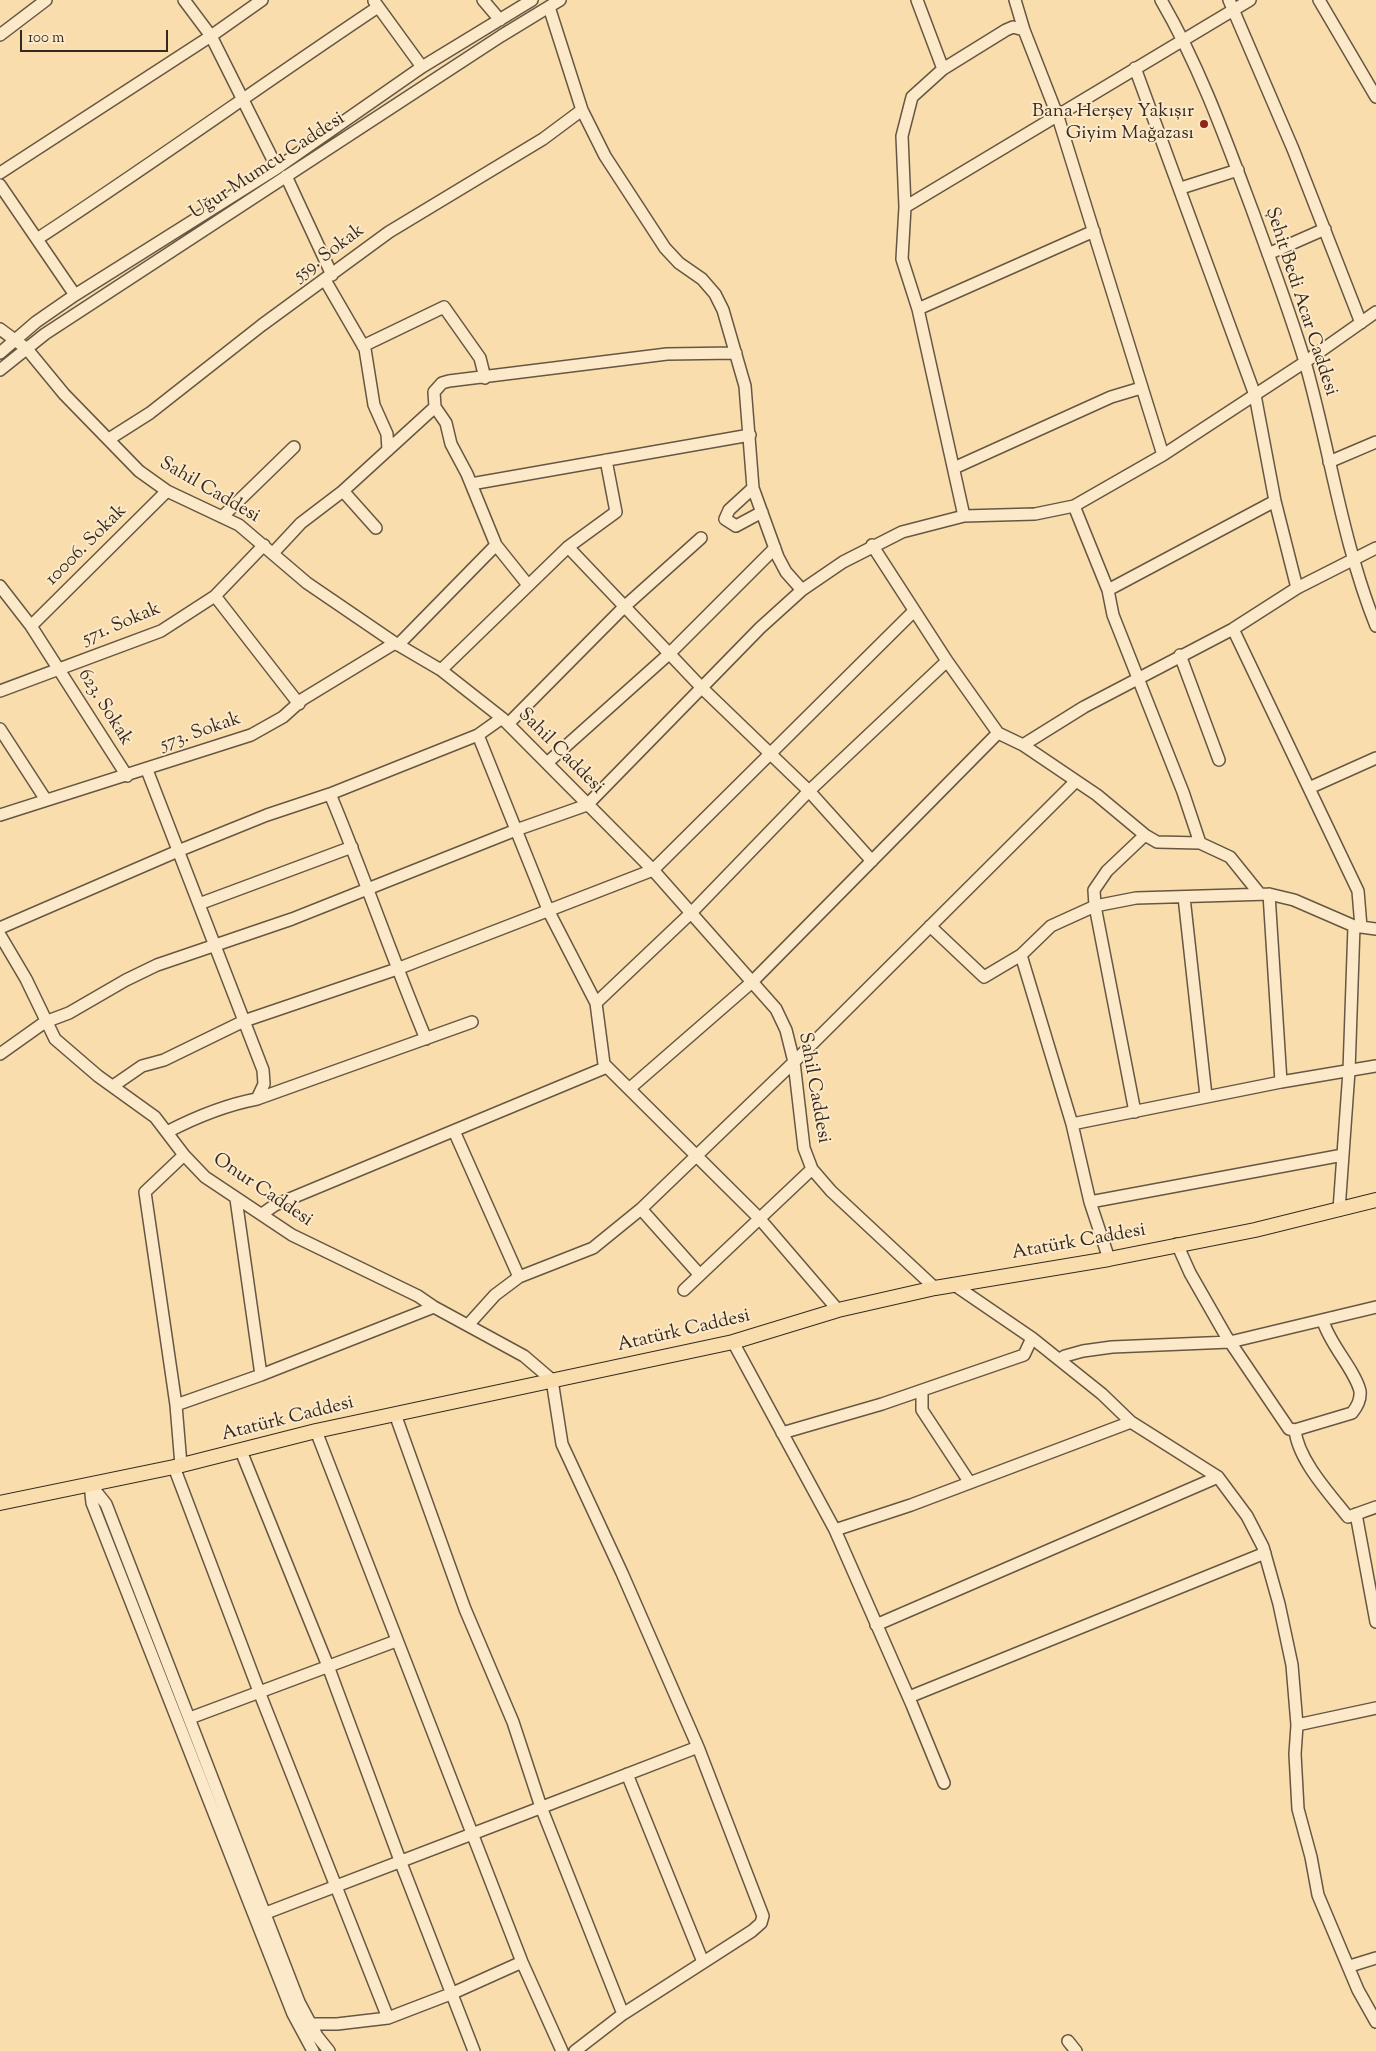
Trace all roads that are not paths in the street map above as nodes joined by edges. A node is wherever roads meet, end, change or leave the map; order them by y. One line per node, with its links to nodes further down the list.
1 (46, 0): 17 (street)
2 (184, 0): 18 (street)
3 (262, 0): 18 (street)
4 (483, 0): 15 (street)
5 (532, 0): 15 (street, Uğur Mumcu Caddesi)
6 (560, 0): 14 (street, Uğur Mumcu Caddesi)
7 (917, 0): 22 (street)
8 (1015, 0): 16 (street)
9 (1161, 0): 19 (street, Şehit Bedi Acar Caddesi)
10 (1250, 0): 13 (street)
11 (1319, 0): 23 (street)
12 (376, 3): 20 (street); 24 (street)
13 (1232, 5): 19 (street); 34 (street)
14 (549, 7): 25 (street); 30 (street, Uğur Mumcu Caddesi)
15 (500, 20): 20 (street, Uğur Mumcu Caddesi)
16 (1024, 30): 22 (street); 26 (street)
17 (0, 35)
18 (211, 36): 24 (street); 29 (street)
19 (1183, 39): 21 (street); 28 (street, Şehit Bedi Acar Caddesi)
20 (422, 67): 27 (street, Uğur Mumcu Caddesi)
21 (1135, 68): 26 (street); 32 (street)
22 (943, 69): 33 (street)
23 (1376, 97)
24 (242, 98): 27 (street); 36 (street)
25 (582, 110): 38 (street, 559. Sokak); 48 (street)
26 (1058, 117): 33 (street); 35 (street)
27 (277, 168): 39 (street, Uğur Mumcu Caddesi)
28 (1238, 170): 32 (street); 37 (street, Şehit Bedi Acar Caddesi)
29 (0, 173)
30 (286, 176): 38 (street); 46 (street, Uğur Mumcu Caddesi)
31 (0, 185): 36 (street)
32 (1180, 188): 53 (street)
33 (905, 207): 40 (street)
34 (1325, 228): 37 (street); 42 (street)
35 (1094, 232): 40 (street); 52 (street)
36 (37, 239): 39 (street)
37 (1268, 254): 49 (street, Şehit Bedi Acar Caddesi)
38 (328, 278): 45 (street); 56 (street, 559. Sokak)
39 (75, 295): 44 (street, Uğur Mumcu Caddesi)
40 (918, 309): 63 (street)
41 (1376, 312): 42 (street)
42 (1361, 323): 49 (street)
43 (0, 328): 44 (street, Sahil Caddesi)
44 (15, 340): 46 (street, Sahil Caddesi); 47 (street, Uğur Mumcu Caddesi)
45 (363, 346): 51 (street); 59 (street)
46 (27, 349): 50 (street, Uğur Mumcu Caddesi); 56 (street, Sahil Caddesi)
47 (0, 353)
48 (736, 353): 51 (street); 55 (street)
49 (1305, 362): 53 (street); 62 (street, Şehit Bedi Acar Caddesi)
50 (0, 370)
51 (486, 378): 54 (street)
52 (1141, 388): 60 (street); 63 (street)
53 (1255, 395): 60 (street); 68 (street)
54 (435, 407): 59 (street, 571. Sokak); 64 (street)
55 (750, 434): 61 (street); 65 (street)
56 (109, 440): 66 (street, Sahil Caddesi)
57 (1376, 442): 62 (street)
58 (294, 447): 71 (street)
59 (388, 450): 67 (street, 571. Sokak)
60 (1163, 455): 69 (street)
61 (606, 460): 64 (street); 77 (street)
62 (1329, 462): 81 (street, Şehit Bedi Acar Caddesi)
63 (954, 468): 72 (street)
64 (471, 484): 75 (street)
65 (753, 488): 70 (street); 70 (street)
66 (167, 491): 71 (street, Sahil Caddesi); 90 (street, 10006. Sokak)
67 (343, 491): 73 (street); 78 (street, 571. Sokak)
68 (1276, 501): 84 (street); 86 (street)
69 (1074, 506): 72 (street); 86 (street)
70 (762, 512): 79 (street)
71 (222, 516): 78 (street, Sahil Caddesi)
72 (964, 516): 76 (street)
73 (376, 528)
74 (701, 538): 88 (street)
75 (496, 545): 82 (street); 93 (street, 573. Sokak)
76 (872, 545): 85 (street); 89 (street)
77 (568, 547): 82 (street); 88 (street)
78 (269, 548): 87 (street, 571. Sokak); 93 (street, Sahil Caddesi)
79 (775, 548): 85 (street); 94 (street)
80 (1376, 548): 81 (street)
81 (1353, 558): 84 (street); 91 (street, Şehit Bedi Acar Caddesi)
82 (528, 585): 98 (street)
83 (0, 586): 90 (street, 623. Sokak)
84 (1297, 588): 92 (street)
85 (802, 590): 100 (street)
86 (1108, 590): 99 (street)
87 (215, 596): 97 (street, 571. Sokak); 102 (street)
88 (624, 608): 94 (street); 103 (street)
89 (914, 611): 96 (street); 108 (street)
90 (30, 626): 97 (street, 623. Sokak)
91 (1376, 626)
92 (1233, 629): 95 (street); 115 (street)
93 (396, 644): 98 (street, Sahil Caddesi); 102 (street, 573. Sokak)
94 (670, 653): 100 (street); 111 (street)
95 (1180, 656): 99 (street); 110 (street)
96 (947, 661): 105 (street); 116 (street)
97 (59, 670): 101 (street, 571. Sokak); 113 (street, 623. Sokak)
98 (441, 670): 103 (street, Sahil Caddesi)
99 (1139, 678): 107 (street); 123 (street)
100 (702, 688): 108 (street); 119 (street)
101 (0, 691)
102 (299, 704): 112 (street, 573. Sokak)
103 (505, 721): 106 (street); 111 (street, Sahil Caddesi)
104 (0, 729): 118 (street)
105 (998, 733): 107 (street); 126 (street)
106 (478, 735): 117 (street); 121 (street)
107 (1023, 745): 114 (street)
108 (770, 754): 116 (street); 127 (street)
109 (1376, 758): 115 (street)
110 (1219, 760)
111 (547, 763): 119 (street, Sahil Caddesi)
112 (146, 770): 113 (street, 573. Sokak); 125 (street)
113 (127, 776): 118 (street, 573. Sokak)
114 (1075, 782): 122 (street); 135 (street)
115 (1309, 788): 136 (street)
116 (809, 791): 126 (street); 134 (street)
117 (330, 794): 124 (street); 125 (street)
118 (46, 800): 120 (street, 573. Sokak)
119 (587, 805): 121 (street); 127 (street, Sahil Caddesi)
120 (0, 815)
121 (516, 830): 128 (street); 133 (street)
122 (1145, 835): 123 (street); 132 (street)
123 (1200, 843): 129 (street)
124 (352, 847): 128 (street); 131 (street)
125 (178, 850): 131 (street); 137 (street)
126 (872, 861): 143 (street)
127 (653, 870): 133 (street); 134 (street, Sahil Caddesi)
128 (369, 888): 140 (street); 142 (street)
129 (1264, 894): 130 (street); 136 (street); 154 (street)
130 (1184, 897): 132 (street); 157 (street)
131 (199, 904): 140 (street)
132 (1095, 906): 141 (street); 159 (street)
133 (549, 912): 142 (street); 144 (street)
134 (692, 912): 143 (street, Sahil Caddesi); 144 (street)
135 (930, 926): 141 (street); 150 (street)
136 (1358, 927): 138 (street); 153 (street)
137 (0, 928)
138 (1376, 929)
139 (0, 935): 146 (street, Onur Caddesi)
140 (215, 946): 145 (street); 146 (street)
141 (1021, 955): 160 (street)
142 (397, 969): 145 (street); 148 (street)
143 (752, 982): 150 (street, Sahil Caddesi); 156 (street)
144 (596, 1003): 152 (street)
145 (244, 1021): 155 (street); 158 (street)
146 (45, 1022): 149 (street); 155 (street, Onur Caddesi)
147 (472, 1022): 148 (street)
148 (426, 1038): 158 (street)
149 (0, 1054)
150 (794, 1062): 163 (street); 166 (street, Sahil Caddesi)
151 (1376, 1066): 153 (street)
152 (607, 1067): 156 (street); 161 (street)
153 (1349, 1071): 154 (street); 165 (street)
154 (1281, 1082): 157 (street)
155 (112, 1086): 162 (street, Onur Caddesi)
156 (629, 1089): 163 (street)
157 (1206, 1096): 159 (street)
158 (257, 1099): 162 (street)
159 (1135, 1112): 160 (street)
160 (1072, 1124): 169 (street)
161 (454, 1131): 172 (street); 177 (street)
162 (167, 1132): 164 (street, Onur Caddesi)
163 (696, 1154): 170 (street); 173 (street)
164 (184, 1155): 167 (street, Onur Caddesi); 193 (street)
165 (1343, 1155): 169 (street); 171 (street)
166 (812, 1168): 173 (street); 179 (street, Sahil Caddesi)
167 (236, 1198): 172 (street, Onur Caddesi); 190 (street)
168 (1376, 1200): 171 (main road, Atatürk Caddesi)
169 (1090, 1202): 175 (street)
170 (641, 1209): 176 (street); 177 (street)
171 (1339, 1210): 174 (main road, Atatürk Caddesi)
172 (262, 1214): 181 (street, Onur Caddesi)
173 (759, 1218): 176 (street); 183 (street)
174 (1178, 1244): 175 (main road, Atatürk Caddesi); 188 (street)
175 (1109, 1258): 178 (main road, Atatürk Caddesi)
176 (699, 1274): 180 (street)
177 (519, 1277): 185 (street)
178 (953, 1284): 179 (main road, Atatürk Caddesi); 186 (street)
179 (936, 1288): 183 (main road, Atatürk Caddesi)
180 (684, 1290)
181 (434, 1307): 185 (street, Onur Caddesi); 190 (street)
182 (1376, 1307): 184 (street)
183 (838, 1310): 187 (main road, Atatürk Caddesi)
184 (1323, 1321): 188 (street); 196 (street)
185 (468, 1325): 191 (street, Onur Caddesi)
186 (1032, 1338): 189 (street); 192 (street)
187 (733, 1342): 191 (main road, Atatürk Caddesi); 198 (street)
188 (1230, 1342): 189 (street); 196 (street)
189 (1060, 1359): 195 (street)
190 (262, 1375): 193 (street)
191 (552, 1380): 194 (main road, Atatürk Caddesi); 218 (street)
192 (922, 1391): 198 (street); 202 (street)
193 (176, 1405): 200 (street)
194 (395, 1414): 197 (main road, Atatürk Caddesi); 221 (street)
195 (1131, 1422): 201 (street); 202 (street)
196 (1294, 1430): 206 (street)
197 (316, 1431): 199 (main road, Atatürk Caddesi); 211 (street)
198 (782, 1433): 207 (street)
199 (241, 1451): 200 (main road, Atatürk Caddesi); 212 (street)
200 (177, 1466): 203 (main road, Atatürk Caddesi); 213 (street)
201 (1218, 1477): 208 (street); 210 (street)
202 (970, 1483): 207 (street)
203 (90, 1484): 204 (main road, Atatürk Caddesi); 216 (street); 236 (street)
204 (0, 1503)
205 (1376, 1507): 206 (street)
206 (1356, 1514): 209 (street)
207 (835, 1530): 210 (street)
208 (1265, 1552): 214 (street); 217 (street)
209 (1376, 1622)
210 (876, 1625): 214 (street)
211 (396, 1641): 212 (street); 222 (street)
212 (328, 1666): 213 (street); 223 (street)
213 (260, 1693): 216 (street); 224 (street)
214 (909, 1697): 220 (street)
215 (1376, 1708): 217 (street)
216 (190, 1718): 225 (street)
217 (1297, 1725): 229 (street)
218 (698, 1747): 219 (street); 228 (street)
219 (626, 1774): 221 (street); 228 (street)
220 (944, 1782)
221 (541, 1807): 222 (street); 231 (street)
222 (473, 1834): 223 (street); 227 (street)
223 (400, 1863): 224 (street); 230 (street)
224 (338, 1886): 225 (street); 232 (street)
225 (266, 1913): 234 (street)
226 (1376, 1958): 229 (street)
227 (522, 1962): 230 (street); 239 (street)
228 (703, 1962): 231 (street)
229 (1350, 1966): 233 (street)
230 (453, 1993): 232 (street); 238 (street)
231 (623, 2014): 240 (street)
232 (388, 2018): 234 (street)
233 (1376, 2022)
234 (311, 2024): 237 (street)
235 (1068, 2042): 241 (street)
236 (310, 2050)
237 (329, 2051)
238 (474, 2051)
239 (562, 2051)
240 (575, 2051)
241 (1076, 2051)

